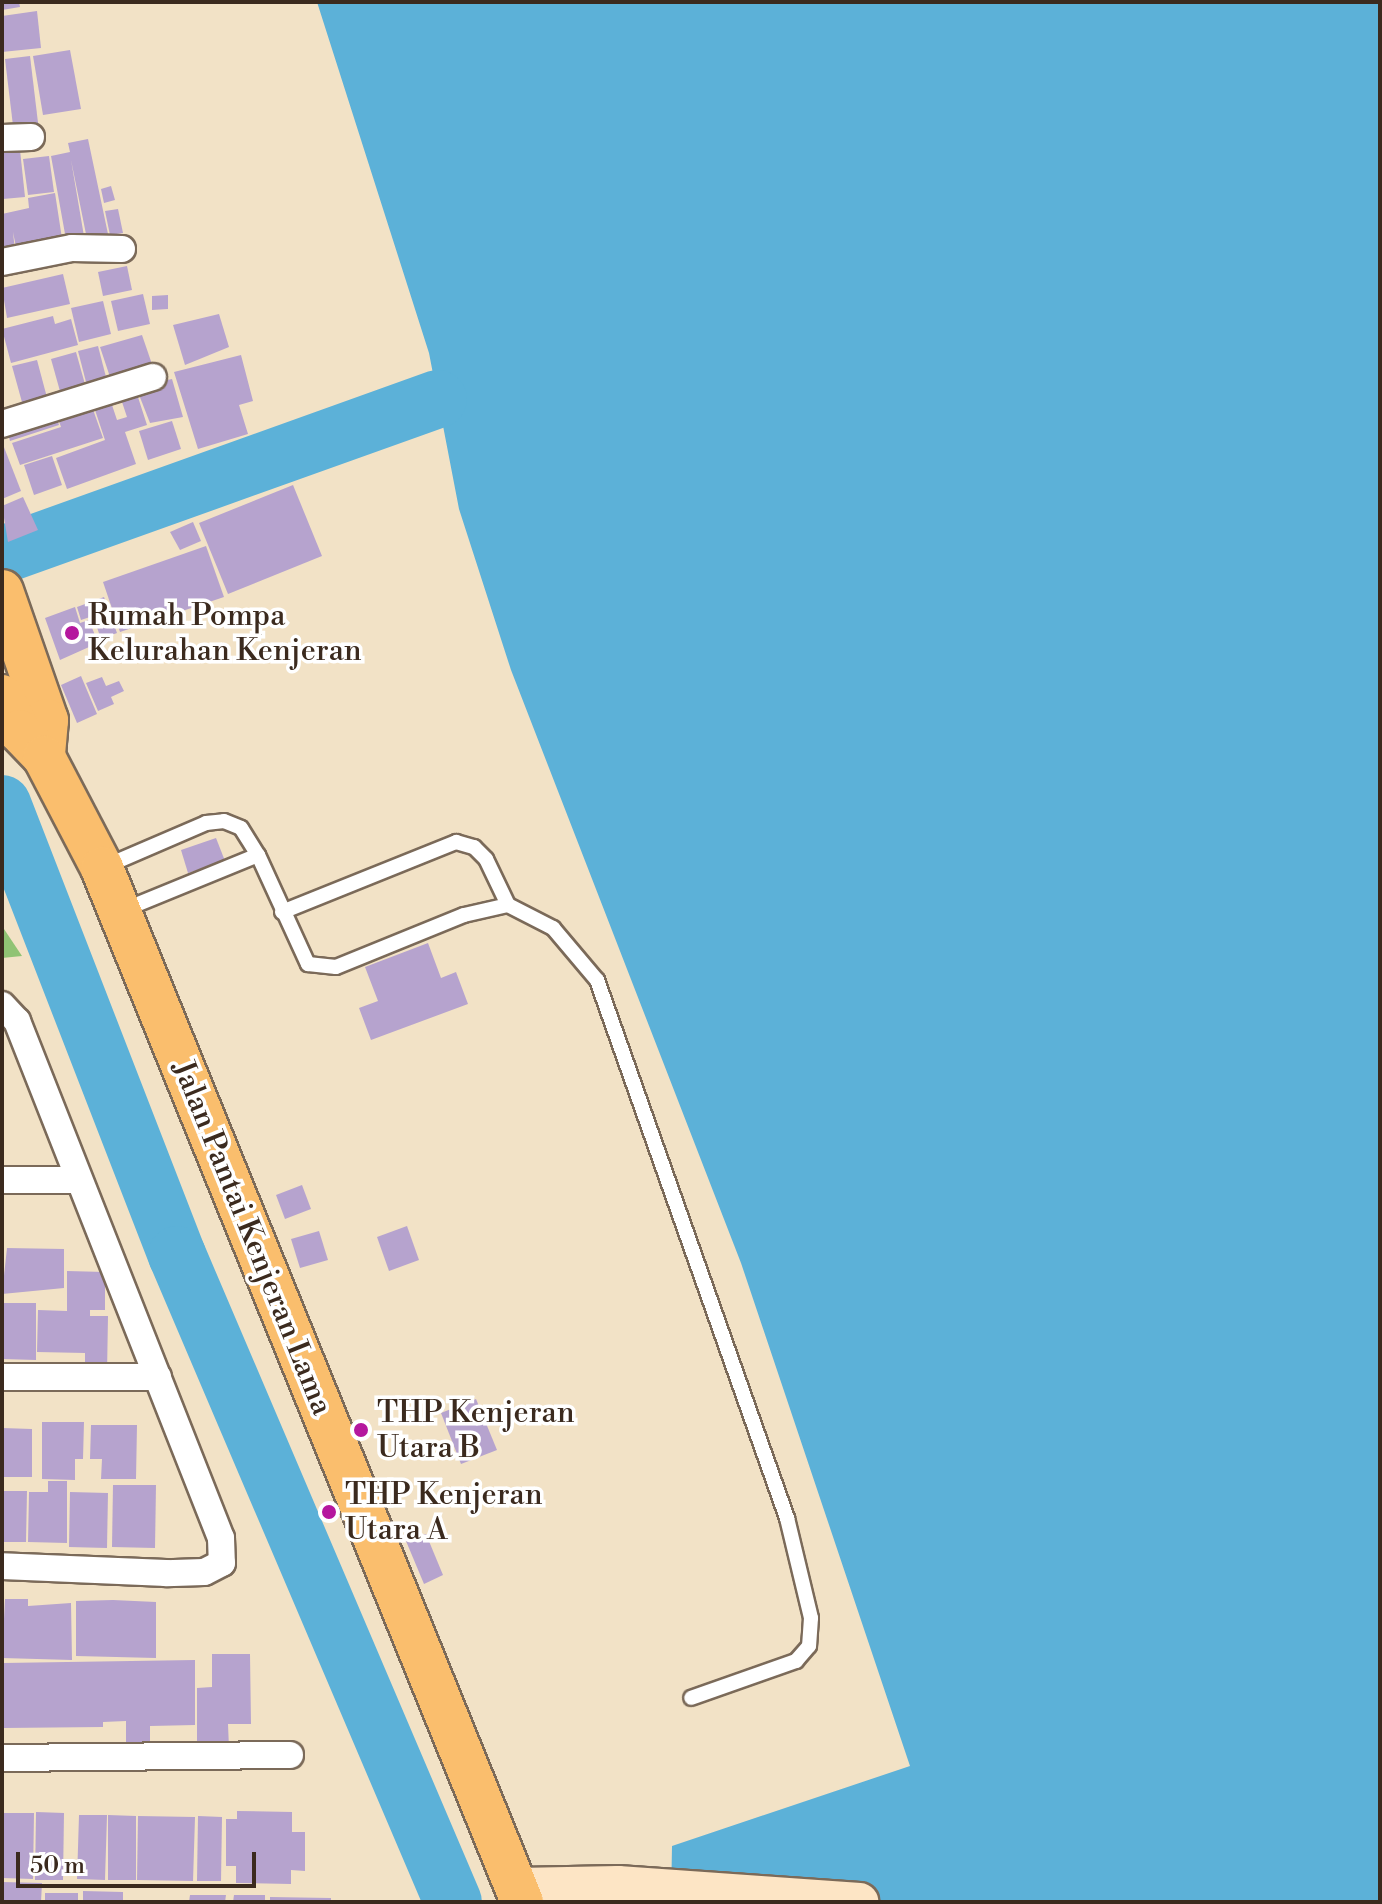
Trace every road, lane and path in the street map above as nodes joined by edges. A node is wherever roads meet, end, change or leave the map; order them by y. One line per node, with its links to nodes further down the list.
1 (31, 137): 2 (street)
2 (2, 138)
3 (122, 249): 4 (street)
4 (2, 262)
5 (153, 377): 6 (street)
6 (2, 424)
7 (4, 595): 9 (main road)
8 (2, 696): 9 (main road, Jalan Pantai Kenjeran Lama)
9 (44, 757): 11 (main road, Jalan Pantai Kenjeran Lama)
10 (258, 855): 11 (lane); 13 (lane); 14 (lane)
11 (102, 868): 13 (main road, Jalan Pantai Kenjeran Lama)
12 (508, 905): 14 (lane); 14 (lane); 21 (lane)
13 (119, 911): 24 (main road, Jalan Pantai Kenjeran Lama)
14 (282, 912)
15 (2, 1005): 17 (street)
16 (2, 1180): 17 (street)
17 (76, 1180): 19 (street)
18 (2, 1377): 19 (street)
19 (158, 1377): 20 (street)
20 (2, 1566)
21 (691, 1698)
22 (290, 1755): 23 (street)
23 (2, 1758)
24 (520, 1894): 25 (street)
25 (859, 1902)

